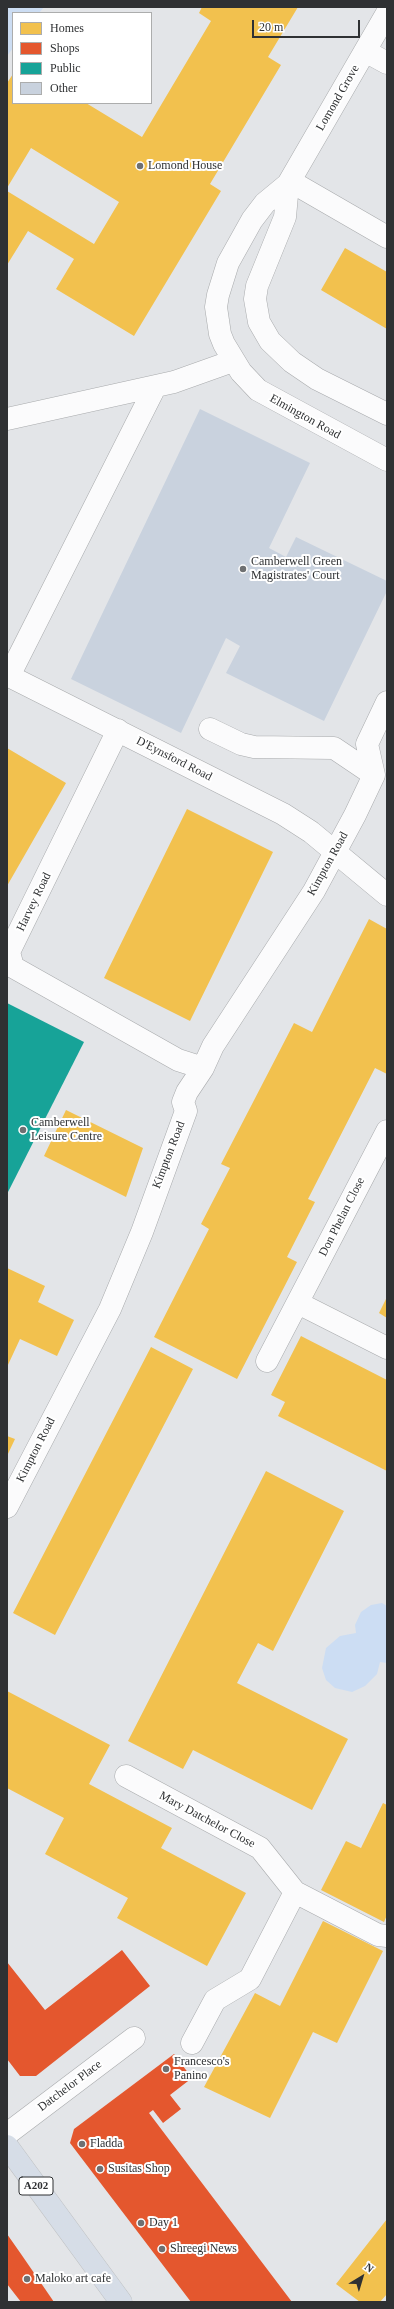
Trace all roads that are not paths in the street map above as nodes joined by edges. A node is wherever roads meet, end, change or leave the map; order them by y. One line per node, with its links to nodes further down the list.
1 (387, 13): 2 (street, Lomond Grove)
2 (365, 51): 3 (street); 4 (street, Lomond Grove)
3 (387, 63)
4 (289, 182): 5 (street); 6 (street, Lomond Grove); 8 (street, Lomond Grove)
5 (387, 237)
6 (233, 361): 7 (street); 10 (street, Elmington Road)
7 (155, 386): 9 (street); 11 (street)
8 (387, 414)
9 (7, 418)
10 (387, 460)
11 (8, 675): 14 (street, D'Eynsford Road)
12 (387, 702): 15 (street)
13 (210, 729): 15 (street)
14 (118, 730): 16 (street, D'Eynsford Road); 18 (street, Harvey Road)
15 (380, 772): 16 (street, Kimpton Road)
16 (335, 852): 17 (street); 18 (street, Kimpton Road)
17 (387, 895)
18 (203, 1068): 23 (street, Kimpton Road)
19 (387, 1131): 20 (street, Don Phelan Close)
20 (298, 1303): 21 (street); 22 (street, Don Phelan Close)
21 (387, 1348)
22 (267, 1361)
23 (7, 1507)
24 (126, 1776): 25 (street, Mary Datchelor Close)
25 (295, 1892): 26 (street, Mary Datchelor Close); 28 (street)
26 (387, 1936)
27 (134, 2038): 29 (street, Datchelor Place)
28 (192, 2043)
29 (7, 2134)
30 (7, 2146): 31 (highway, A202)
31 (121, 2302)

